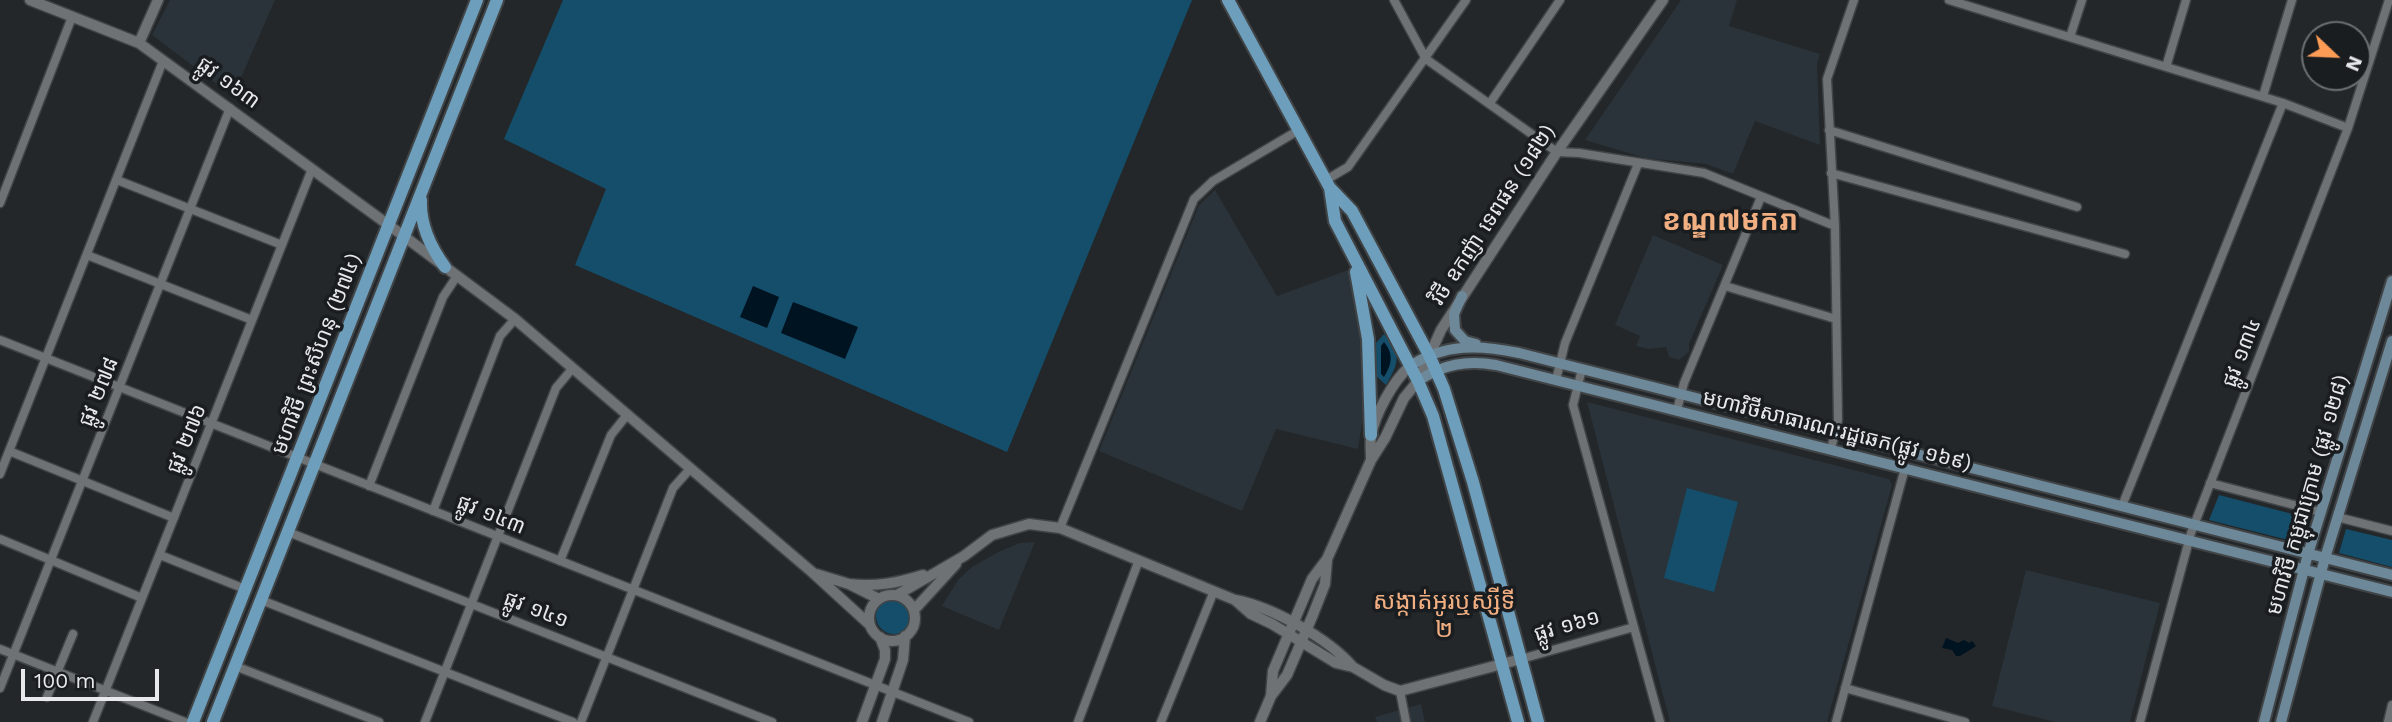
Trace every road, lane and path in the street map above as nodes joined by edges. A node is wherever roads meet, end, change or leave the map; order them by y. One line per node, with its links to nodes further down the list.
1 (30, 0): 17 (street, ផ្លូវ ១៦៣)
2 (158, 0): 19 (street)
3 (477, 0): 41 (main road, មហាវិថី ព្រះសីហនុ (២៧៤))
4 (497, 0): 36 (main road, មហាវិថី ព្រះសីហនុ (២៧៤))
5 (1228, 0): 28 (main road)
6 (1394, 0): 20 (street)
7 (1466, 0): 20 (street)
8 (1560, 0): 24 (street)
9 (1663, 0): 30 (street, វិថី ឧកញ៉ា ទេពផន (១៨២))
10 (1854, 0): 29 (street)
11 (1949, 0): 16 (street)
12 (2082, 0): 18 (street)
13 (2186, 0): 22 (street)
14 (2292, 0): 23 (street)
15 (2389, 0): 27 (street, ផ្លូវ ១៣៤)
16 (1974, 4): 18 (street)
17 (72, 17): 19 (street, ផ្លូវ ១៦៣); 38 (street)
18 (2070, 37): 22 (street)
19 (139, 43): 21 (street, ផ្លូវ ១៦៣)
20 (1426, 59): 24 (street); 35 (street)
21 (163, 61): 26 (street, ផ្លូវ ១៦៣); 34 (street)
22 (2166, 66): 23 (street)
23 (2263, 96): 25 (street)
24 (1490, 103): 30 (street)
25 (2283, 103): 27 (street); 90 (street)
26 (230, 108): 32 (street, ផ្លូវ ១៦៣); 40 (street, ផ្លូវ ២៧៨)
27 (2348, 128): 87 (street, ផ្លូវ ១៣៤)
28 (1299, 130): 35 (main road); 96 (street)
29 (1829, 130): 33 (street); 39 (street)
30 (1557, 152): 31 (street); 53 (street, វិថី ឧកញ៉ា ទេពផន (១៨២))
31 (1638, 164): 37 (street); 62 (street)
32 (313, 169): 41 (street, ផ្លូវ ១៦៣); 44 (street, ផ្លូវ ២៧៦)
33 (1831, 173): 42 (street); 46 (street)
34 (117, 180): 40 (street); 47 (street)
35 (1328, 184): 45 (main road); 60 (main road)
36 (421, 193): 43 (main road, មហាវិថី ព្រះសីហនុ (២៧៤)); 48 (main road)
37 (1761, 197): 42 (street); 52 (street)
38 (0, 203)
39 (2077, 207)
40 (190, 208): 44 (street); 51 (street, ផ្លូវ ២៧៨)
41 (388, 225): 43 (street, ផ្លូវ ១៦៣); 79 (main road, មហាវិថី ព្រះសីហនុ (២៧៤))
42 (1835, 226): 55 (street)
43 (405, 237): 48 (street, ផ្លូវ ១៦៣); 81 (main road, មហាវិថី ព្រះសីហនុ (២៧៤))
44 (282, 245): 56 (street, ផ្លូវ ២៧៦)
45 (1352, 254): 63 (main road); 76 (main road)
46 (2125, 254)
47 (87, 255): 51 (street); 61 (street)
48 (445, 267): 49 (street, ផ្លូវ ១៦៣)
49 (457, 276): 54 (street, ផ្លូវ ១៦៣); 88 (street)
50 (2392, 281): 92 (main road, មហាវិថី កម្ពុជាក្រោម (ផ្លូវ ១២៨))
51 (161, 285): 56 (street); 70 (street, ផ្លូវ ២៧៨)
52 (1724, 286): 55 (street); 71 (street)
53 (1462, 296): 59 (main road); 60 (street, វិថី ឧកញ៉ា ទេពផន (១៨២))
54 (515, 319): 64 (street, ផ្លូវ ១៦៣); 91 (street)
55 (1836, 319): 75 (street)
56 (252, 320): 74 (street, ផ្លូវ ២៧៦)
57 (0, 340): 61 (street, ផ្លូវ ១៤៣)
58 (2392, 341): 93 (main road, មហាវិថី កម្ពុជាក្រោម (ផ្លូវ ១២៨))
59 (1486, 347): 60 (main road, មហាវិថីសាធារណៈរដ្ឋឆេក(ផ្លូវ ១៦៩)); 62 (main road, មហាវិថីសាធារណៈរដ្ឋឆេក(ផ្លូវ ១៦៩))
60 (1429, 355): 63 (main road, មហាវិថីសាធារណៈរដ្ឋឆេក(ផ្លូវ ១៦៩)); 66 (main road); 68 (street, វិថី ឧកញ៉ា ទេពផន (១៨២))
61 (46, 358): 70 (street, ផ្លូវ ១៤៣); 78 (street)
62 (1560, 363): 65 (main road, មហាវិថីសាធារណៈរដ្ឋឆេក(ផ្លូវ ១៦៩)); 67 (street)
63 (1410, 366): 68 (main road); 76 (street, វិថី ឧកញ៉ា ទេពផន (១៨២))
64 (572, 369): 73 (street, ផ្លូវ ១៦៣); 99 (street)
65 (1582, 369): 69 (street); 71 (main road, មហាវិថីសាធារណៈរដ្ឋឆេក(ផ្លូវ ១៦៩))
66 (1436, 370): 67 (main road, មហាវិថីសាធារណៈរដ្ឋឆេក(ផ្លូវ ១៦៩)); 68 (main road, មហាវិថីសាធារណៈរដ្ឋឆេក(ផ្លូវ ១៦៩)); 86 (main road)
67 (1556, 380): 69 (main road, មហាវិថីសាធារណៈរដ្ឋឆេក(ផ្លូវ ១៦៩))
68 (1418, 381): 80 (street, វិថី ឧកញ៉ា ទេពផន (១៨២)); 89 (main road)
69 (1578, 385): 72 (main road, មហាវិថីសាធារណៈរដ្ឋឆេក(ផ្លូវ ១៦៩)); 129 (street)
70 (120, 387): 74 (street, ផ្លូវ ១៤៣); 85 (street, ផ្លូវ ២៧៨)
71 (1681, 394): 72 (street); 75 (main road, មហាវិថីសាធារណៈរដ្ឋឆេក(ផ្លូវ ១៦៩))
72 (1677, 410): 77 (main road, មហាវិថីសាធារណៈរដ្ឋឆេក(ផ្លូវ ១៦៩))
73 (627, 415): 83 (street, ផ្លូវ ១៦៣); 109 (street)
74 (212, 424): 79 (street, ផ្លូវ ១៤៣); 94 (street, ផ្លូវ ២៧៦)
75 (1835, 433): 77 (street); 90 (main road, មហាវិថីសាធារណៈរដ្ឋឆេក(ផ្លូវ ១៦៩))
76 (1371, 435): 80 (street, វិថី ឧកញ៉ា ទេពផន (១៨២))
77 (1831, 449): 82 (main road, មហាវិថីសាធារណៈរដ្ឋឆេក(ផ្លូវ ១៦៩))
78 (9, 451): 84 (street); 85 (street)
79 (297, 457): 81 (street, ផ្លូវ ១៤៣); 116 (main road, មហាវិថី ព្រះសីហនុ (២៧៤))
80 (1371, 460): 106 (street, វិថី ឧកញ៉ា ទេពផន (១៨២))
81 (314, 464): 88 (street, ផ្លូវ ១៤៣); 98 (main road, មហាវិថី ព្រះសីហនុ (២៧៤))
82 (1905, 468): 101 (main road, មហាវិថីសាធារណៈរដ្ឋឆេក(ផ្លូវ ១៦៩)); 147 (street)
83 (690, 469): 112 (street, ផ្លូវ ១៦៣); 117 (street)
84 (0, 474)
85 (83, 481): 94 (street); 108 (street, ផ្លូវ ២៧៨)
86 (1473, 482): 89 (main road); 139 (main road)
87 (2210, 483): 92 (street); 95 (street, ផ្លូវ ១៣៤)
88 (369, 486): 91 (street, ផ្លូវ ១៤៣)
89 (1453, 488): 140 (main road)
90 (2122, 506): 95 (main road, មហាវិថីសាធារណៈរដ្ឋឆេក(ផ្លូវ ១៦៩))
91 (433, 511): 99 (street, ផ្លូវ ១៤៣)
92 (2321, 512): 102 (main road, មហាវិថី កម្ពុជាក្រោម (ផ្លូវ ១២៨))
93 (2337, 517): 97 (street); 105 (main road, មហាវិថី កម្ពុជាក្រោម (ផ្លូវ ១២៨))
94 (174, 519): 103 (street, ផ្លូវ ២៧៦)
95 (2194, 525): 101 (street, ផ្លូវ ១៣៤); 102 (main road, មហាវិថីសាធារណៈរដ្ឋឆេក(ផ្លូវ ១៦៩))
96 (1060, 528): 104 (street); 107 (street)
97 (2392, 531)
98 (288, 532): 123 (main road, មហាវិថី ព្រះសីហនុ (២៧៤)); 125 (street, ផ្លូវ ១៤១)
99 (499, 537): 109 (street, ផ្លូវ ១៤៣); 125 (street)
100 (0, 539): 108 (street)
101 (2189, 540): 111 (main road, មហាវិថីសាធារណៈរដ្ឋឆេក(ផ្លូវ ១៦៩)); 175 (street, ផ្លូវ ១៣៤)
102 (2308, 554): 105 (main road); 111 (main road, មហាវិថី កម្ពុជាក្រោម (ផ្លូវ ១២៨))
103 (160, 555): 116 (street); 121 (street, ផ្លូវ ២៧៦)
104 (964, 556): 110 (street); 126 (street)
105 (2325, 558): 113 (main road, មហាវិថី កម្ពុជាក្រោម (ផ្លូវ ១២៨)); 114 (main road)
106 (1327, 559): 127 (street, វិថី ឧកញ៉ា ទេពផន (១៨២)); 130 (street, វិថី ឧកញ៉ា ទេពផន (១៨២))
107 (1139, 560): 118 (street); 166 (street)
108 (51, 561): 121 (street); 137 (street, ផ្លូវ ២៧៨)
109 (560, 561): 117 (street, ផ្លូវ ១៤៣)
110 (943, 568): 115 (street); 120 (street)
111 (2304, 569): 113 (main road); 176 (main road, មហាវិថី កម្ពុជាក្រោម (ផ្លូវ ១២៨))
112 (812, 572): 115 (street); 128 (street, ផ្លូវ ១៦៣)
113 (2320, 573): 119 (main road); 177 (main road, មហាវិថី កម្ពុជាក្រោម (ផ្លូវ ១២៨))
114 (2392, 575)
115 (849, 584): 122 (street)
116 (245, 589): 156 (main road, មហាវិថី ព្រះសីហនុ (២៧៤))
117 (632, 590): 138 (street); 145 (street, ផ្លូវ ១៤៣)
118 (1214, 591): 124 (street); 167 (street)
119 (2392, 592)
120 (897, 595): 122 (street); 126 (street)
121 (142, 598): 148 (street, ផ្លូវ ២៧៦)
122 (879, 599): 128 (street)
123 (261, 600): 141 (main road, មហាវិថី ព្រះសីហនុ (២៧៤)); 144 (street)
124 (1235, 600): 127 (street); 132 (street)
125 (472, 604): 138 (street, ផ្លូវ ១៤១); 144 (street)
126 (914, 610): 133 (street)
127 (1293, 623): 130 (street); 132 (street, វិថី ឧកញ៉ា ទេពផន (១៨២))
128 (870, 625): 134 (street)
129 (1634, 627): 139 (street, ផ្លូវ ១៦១); 172 (street)
130 (1306, 631): 135 (street, វិថី ឧកញ៉ា ទេពផន (១៨២)); 142 (street)
131 (73, 634): 143 (street)
132 (1288, 634): 135 (street); 151 (street, វិថី ឧកញ៉ា ទេពផន (១៨២))
133 (905, 636): 134 (street); 150 (street)
134 (880, 637): 145 (street)
135 (1301, 642): 142 (street); 151 (street, វិថី ឧកញ៉ា ទេពផន (១៨២))
136 (0, 649): 137 (street)
137 (13, 654): 143 (street); 146 (street, ផ្លូវ ២៧៨)
138 (606, 656): 161 (street); 162 (street, ផ្លូវ ១៤១)
139 (1521, 659): 140 (street, ផ្លូវ ១៦១); 171 (main road)
140 (1502, 664): 149 (street, ផ្លូវ ១៦១); 170 (main road)
141 (235, 666): 157 (main road, មហាវិថី ព្រះសីហនុ (២៧៤)); 158 (street)
142 (1353, 667): 149 (street)
143 (58, 672): 148 (street); 152 (street)
144 (445, 672): 159 (street); 160 (street)
145 (876, 685): 150 (street, ផ្លូវ ១៤៣); 163 (street)
146 (0, 688)
147 (1845, 688): 173 (street); 174 (street)
148 (106, 691): 154 (street, ផ្លូវ ២៧៦); 155 (street)
149 (1401, 691): 169 (street)
150 (894, 692): 164 (street); 165 (street, ផ្លូវ ១៤៣)
151 (1271, 696): 168 (street, វិថី ឧកញ៉ា ទេពផន (១៨២))
152 (47, 697)
153 (2392, 705): 178 (street)
154 (93, 722)
155 (185, 722)
156 (193, 722)
157 (213, 722)
158 (379, 722)
159 (425, 722)
160 (573, 722)
161 (581, 722)
162 (772, 722)
163 (862, 722)
164 (882, 722)
165 (969, 722)
166 (1078, 722)
167 (1161, 722)
168 (1261, 722)
169 (1406, 722)
170 (1518, 722)
171 (1538, 722)
172 (1660, 722)
173 (1836, 722)
174 (1965, 722)
175 (2140, 722)
176 (2264, 722)
177 (2281, 722)
178 (2388, 722)

